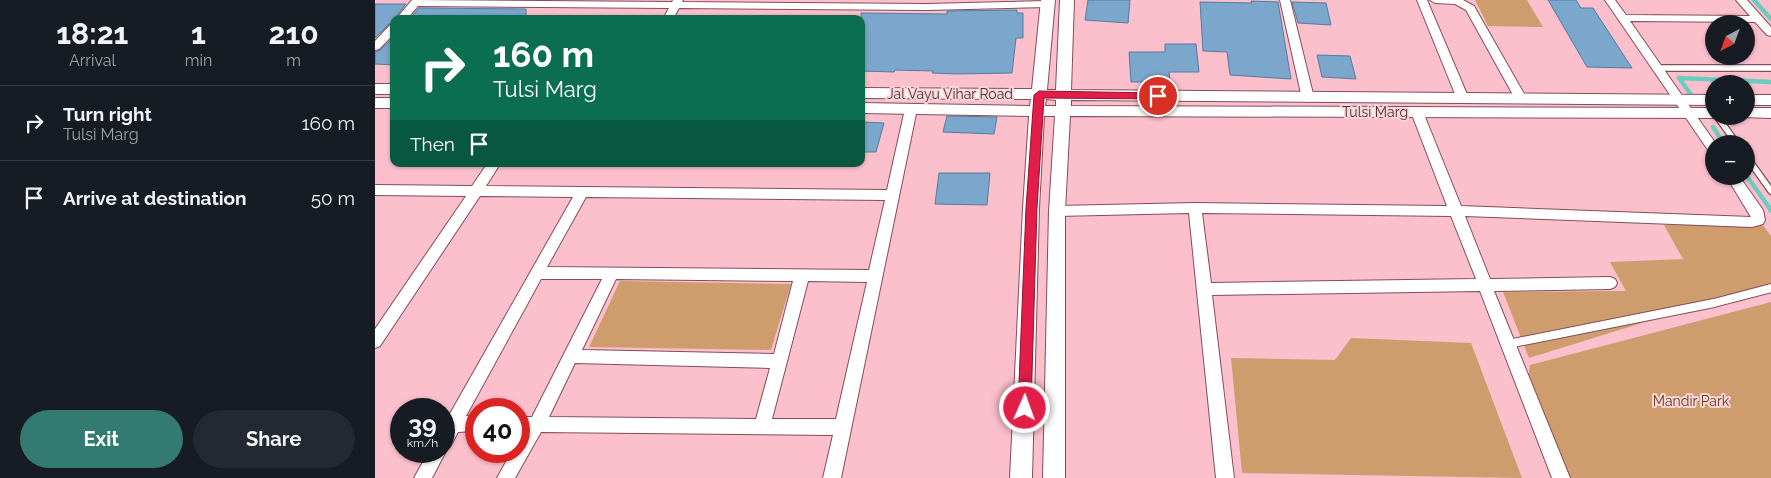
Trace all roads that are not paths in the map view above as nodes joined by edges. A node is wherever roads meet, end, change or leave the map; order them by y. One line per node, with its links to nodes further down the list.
1 (1067, 0): 21 (street)
2 (1285, 0): 27 (street)
3 (1422, 0): 28 (street)
4 (1435, 0): 29 (street)
5 (1610, 0): 15 (street)
6 (1741, 0): 16 (street)
7 (417, 1): 8 (street); 13 (street)
8 (501, 2): 9 (street)
9 (579, 2): 10 (street)
10 (677, 2): 12 (street); 14 (street)
11 (1048, 2): 12 (street); 20 (street)
12 (928, 3)
13 (405, 15)
14 (670, 15)
15 (1622, 18): 16 (street); 22 (street)
16 (1758, 19): 18 (street)
17 (390, 31): 19 (street)
18 (1771, 33)
19 (375, 47)
20 (1045, 47): 21 (street); 36 (street)
21 (1065, 48): 37 (street)
22 (1657, 68): 23 (lane); 30 (street)
23 (1771, 68)
24 (375, 89): 25 (street)
25 (390, 90)
26 (865, 93): 36 (street, Jal Vayu Vihar Road)
27 (1308, 98): 37 (street, Tulsi Marg); 38 (street, Tulsi Marg)
28 (1463, 99): 29 (street, Tulsi Marg); 38 (street, Tulsi Marg)
29 (1521, 99): 30 (street, Tulsi Marg)
30 (1679, 100): 31 (street, Tulsi Marg); 41 (street)
31 (1705, 100)
32 (1755, 100): 33 (street)
33 (1771, 100)
34 (375, 103): 35 (street)
35 (390, 103)
36 (1038, 103): 37 (street, Tulsi Marg); 40 (street, Jal Vayu Vihar Road); 78 (street)
37 (1063, 103): 38 (street, Tulsi Marg); 55 (street)
38 (1414, 105): 41 (street, Tulsi Marg); 56 (street)
39 (865, 108): 40 (street, Jal Vayu Vihar Road)
40 (911, 109): 53 (street)
41 (1688, 113): 42 (street, Tulsi Marg); 45 (street)
42 (1705, 113)
43 (1755, 113): 44 (street)
44 (1771, 113)
45 (1705, 137)
46 (492, 167): 50 (street)
47 (1755, 169): 51 (lane)
48 (1738, 185): 56 (street)
49 (375, 190): 50 (street)
50 (476, 191): 52 (street); 65 (street)
51 (1771, 191)
52 (582, 192): 53 (street); 57 (street)
53 (893, 195): 60 (street)
54 (1195, 208): 55 (street); 56 (street); 64 (street)
55 (1057, 211): 79 (street)
56 (1456, 211): 62 (street)
57 (537, 273): 58 (street); 69 (street)
58 (613, 274): 59 (street); 67 (street)
59 (802, 276): 60 (street); 68 (street)
60 (875, 276): 73 (street)
61 (1610, 283): 62 (street)
62 (1485, 285): 64 (street); 66 (street)
63 (1771, 288): 66 (lane)
64 (1204, 289): 80 (street)
65 (375, 341)
66 (1508, 344): 81 (street)
67 (571, 356): 68 (street); 71 (street)
68 (779, 361): 72 (street)
69 (455, 420)
70 (530, 424): 71 (street)
71 (536, 424): 72 (street); 76 (street)
72 (762, 427): 73 (street)
73 (843, 428): 77 (street)
74 (431, 463): 75 (street)
75 (423, 478)
76 (506, 478)
77 (832, 478)
78 (1021, 478)
79 (1054, 478)
80 (1225, 478)
81 (1561, 478)

